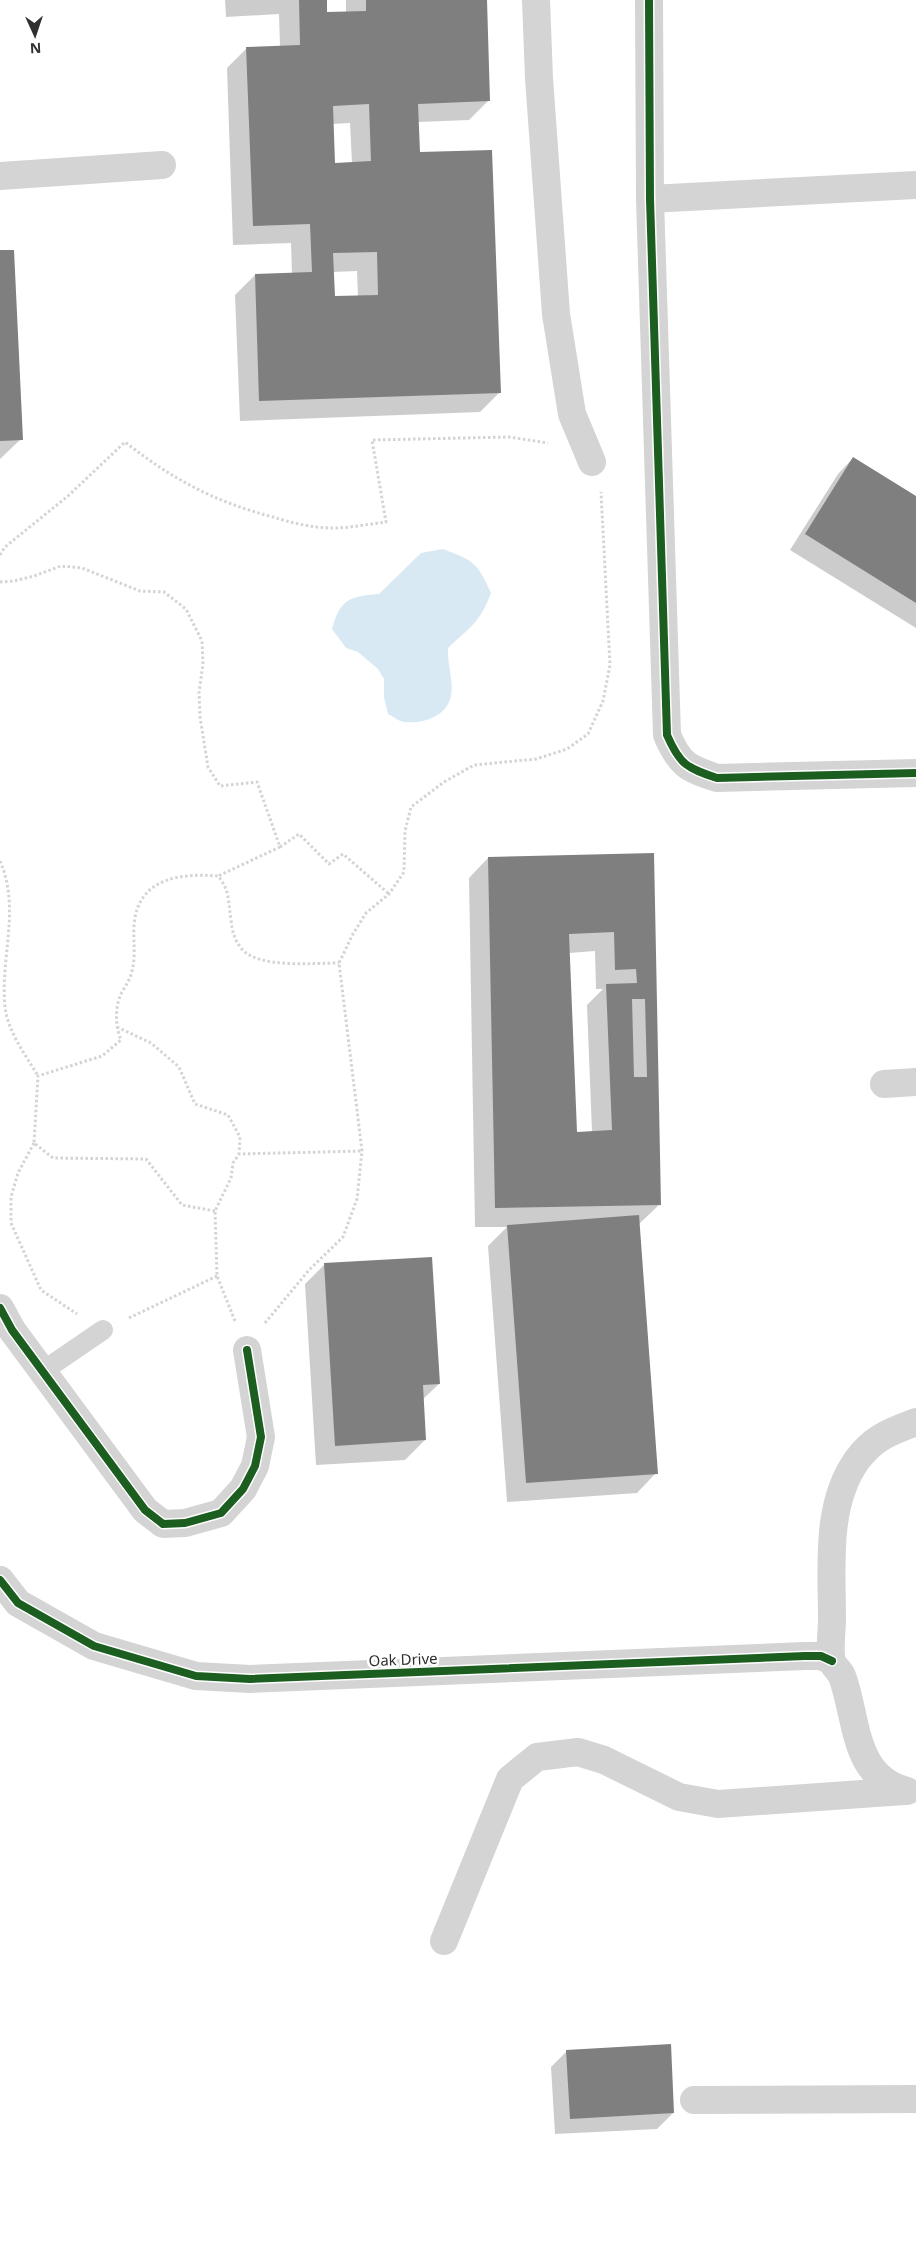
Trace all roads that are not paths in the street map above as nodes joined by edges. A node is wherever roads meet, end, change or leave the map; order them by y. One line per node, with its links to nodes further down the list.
1 (536, 0): 7 (street)
2 (649, 0): 6 (street)
3 (162, 165): 4 (street)
4 (0, 176)
5 (916, 185): 6 (street)
6 (650, 199): 8 (street)
7 (592, 462)
8 (916, 773)
9 (916, 1082): 10 (street)
10 (884, 1084)
11 (0, 1308): 14 (street)
12 (104, 1330): 14 (lane)
13 (247, 1350): 14 (street)
14 (43, 1371)
15 (916, 1422): 17 (street)
16 (0, 1580): 17 (street, Oak Drive)
17 (832, 1661): 18 (street)
18 (910, 1792): 19 (street)
19 (444, 1941)
20 (916, 2099): 21 (street)
21 (694, 2100)

